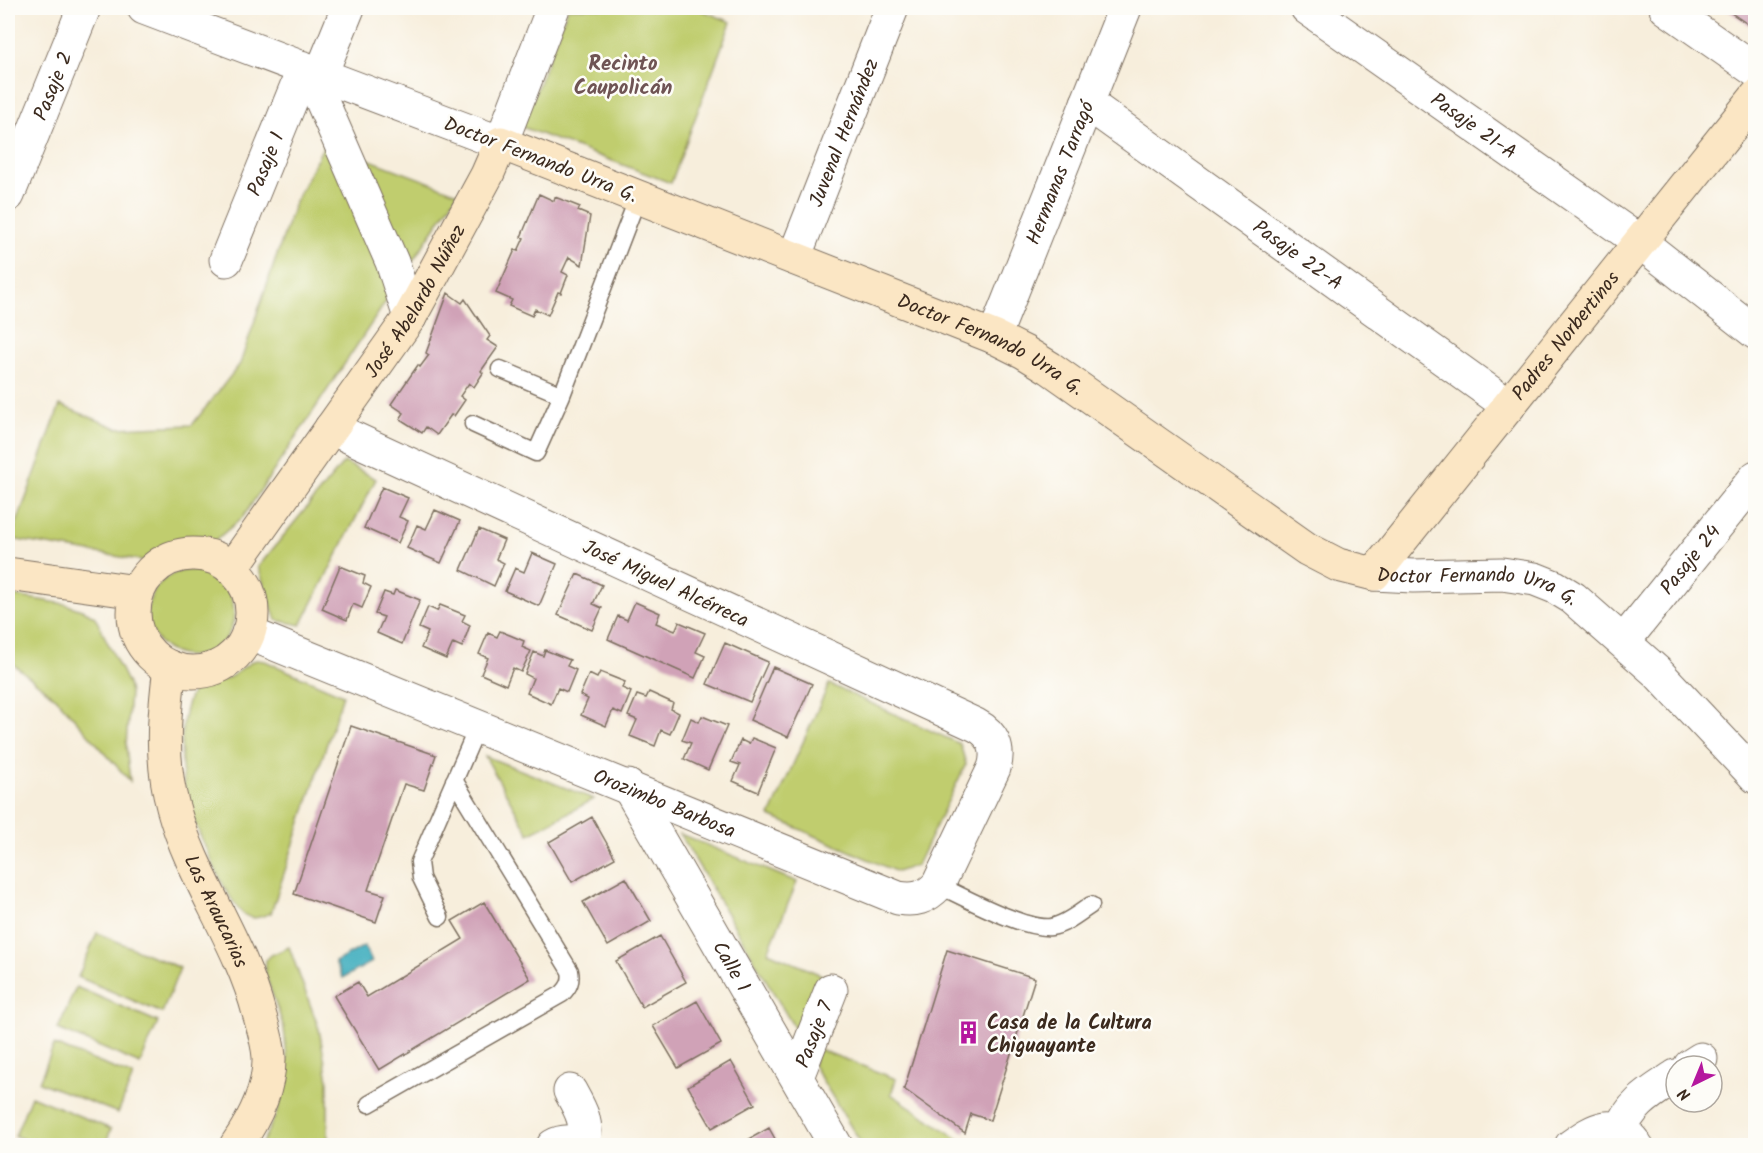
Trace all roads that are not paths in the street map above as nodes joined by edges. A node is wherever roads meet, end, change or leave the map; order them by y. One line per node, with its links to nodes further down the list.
1 (84, 8): 14 (street, Pasaje 2)
2 (144, 8): 9 (street, Doctor Fernando Urra G.)
3 (348, 8): 9 (street, Pasaje 1)
4 (553, 8): 13 (street, José Abelardo Núñez)
5 (892, 8): 17 (street, Juvenal Hernández)
6 (1125, 8): 12 (street, Hermanas Tarragó)
7 (1307, 8): 16 (street, Pasaje 21-A)
8 (1666, 8): 10 (street)
9 (313, 71): 13 (street, Doctor Fernando Urra G.); 18 (street, Pasaje 1); 19 (street)
10 (1755, 71)
11 (1755, 97): 16 (street, Padres Norbertinos)
12 (1087, 103): 21 (street, Hermanas Tarragó); 24 (street, Pasaje 22-A)
13 (501, 143): 15 (street, Doctor Fernando Urra G.); 19 (street, José Abelardo Núñez)
14 (8, 195)
15 (638, 197): 17 (street, Doctor Fernando Urra G.); 23 (lane)
16 (1640, 242): 20 (street, Pasaje 21-A); 24 (street, Padres Norbertinos)
17 (794, 258): 21 (street, Doctor Fernando Urra G.)
18 (226, 260)
19 (410, 317): 26 (street, José Abelardo Núñez)
20 (1755, 333)
21 (994, 337): 30 (street, Doctor Fernando Urra G.)
22 (500, 369): 23 (lane)
23 (562, 395): 25 (lane)
24 (1509, 406): 30 (street, Padres Norbertinos)
25 (472, 424)
26 (331, 428): 28 (street, José Abelardo Núñez); 39 (street, José Miguel Alcérreca)
27 (1755, 477): 33 (street, Pasaje 24)
28 (232, 568): 31 (street); 32 (street)
29 (8, 574): 31 (street)
30 (1374, 574): 33 (street, Doctor Fernando Urra G.)
31 (137, 592): 34 (street)
32 (248, 633): 34 (street); 35 (street, Orozimbo Barbosa)
33 (1624, 641): 36 (street, Doctor Fernando Urra G.)
34 (170, 667): 49 (street, Las Araucarias)
35 (478, 726): 37 (lane); 38 (street, Orozimbo Barbosa)
36 (1755, 777)
37 (454, 780): 41 (lane); 46 (lane)
38 (628, 786): 39 (street, Orozimbo Barbosa); 43 (street, Calle 1)
39 (938, 885): 40 (lane)
40 (1091, 905)
41 (440, 917)
42 (831, 990): 43 (street, Pasaje 7)
43 (797, 1077): 50 (street, Calle 1)
44 (1664, 1085): 47 (street)
45 (570, 1091): 48 (street)
46 (369, 1104)
47 (1629, 1138): 51 (street)
48 (574, 1145)
49 (236, 1146)
50 (836, 1146)
51 (1570, 1146)

